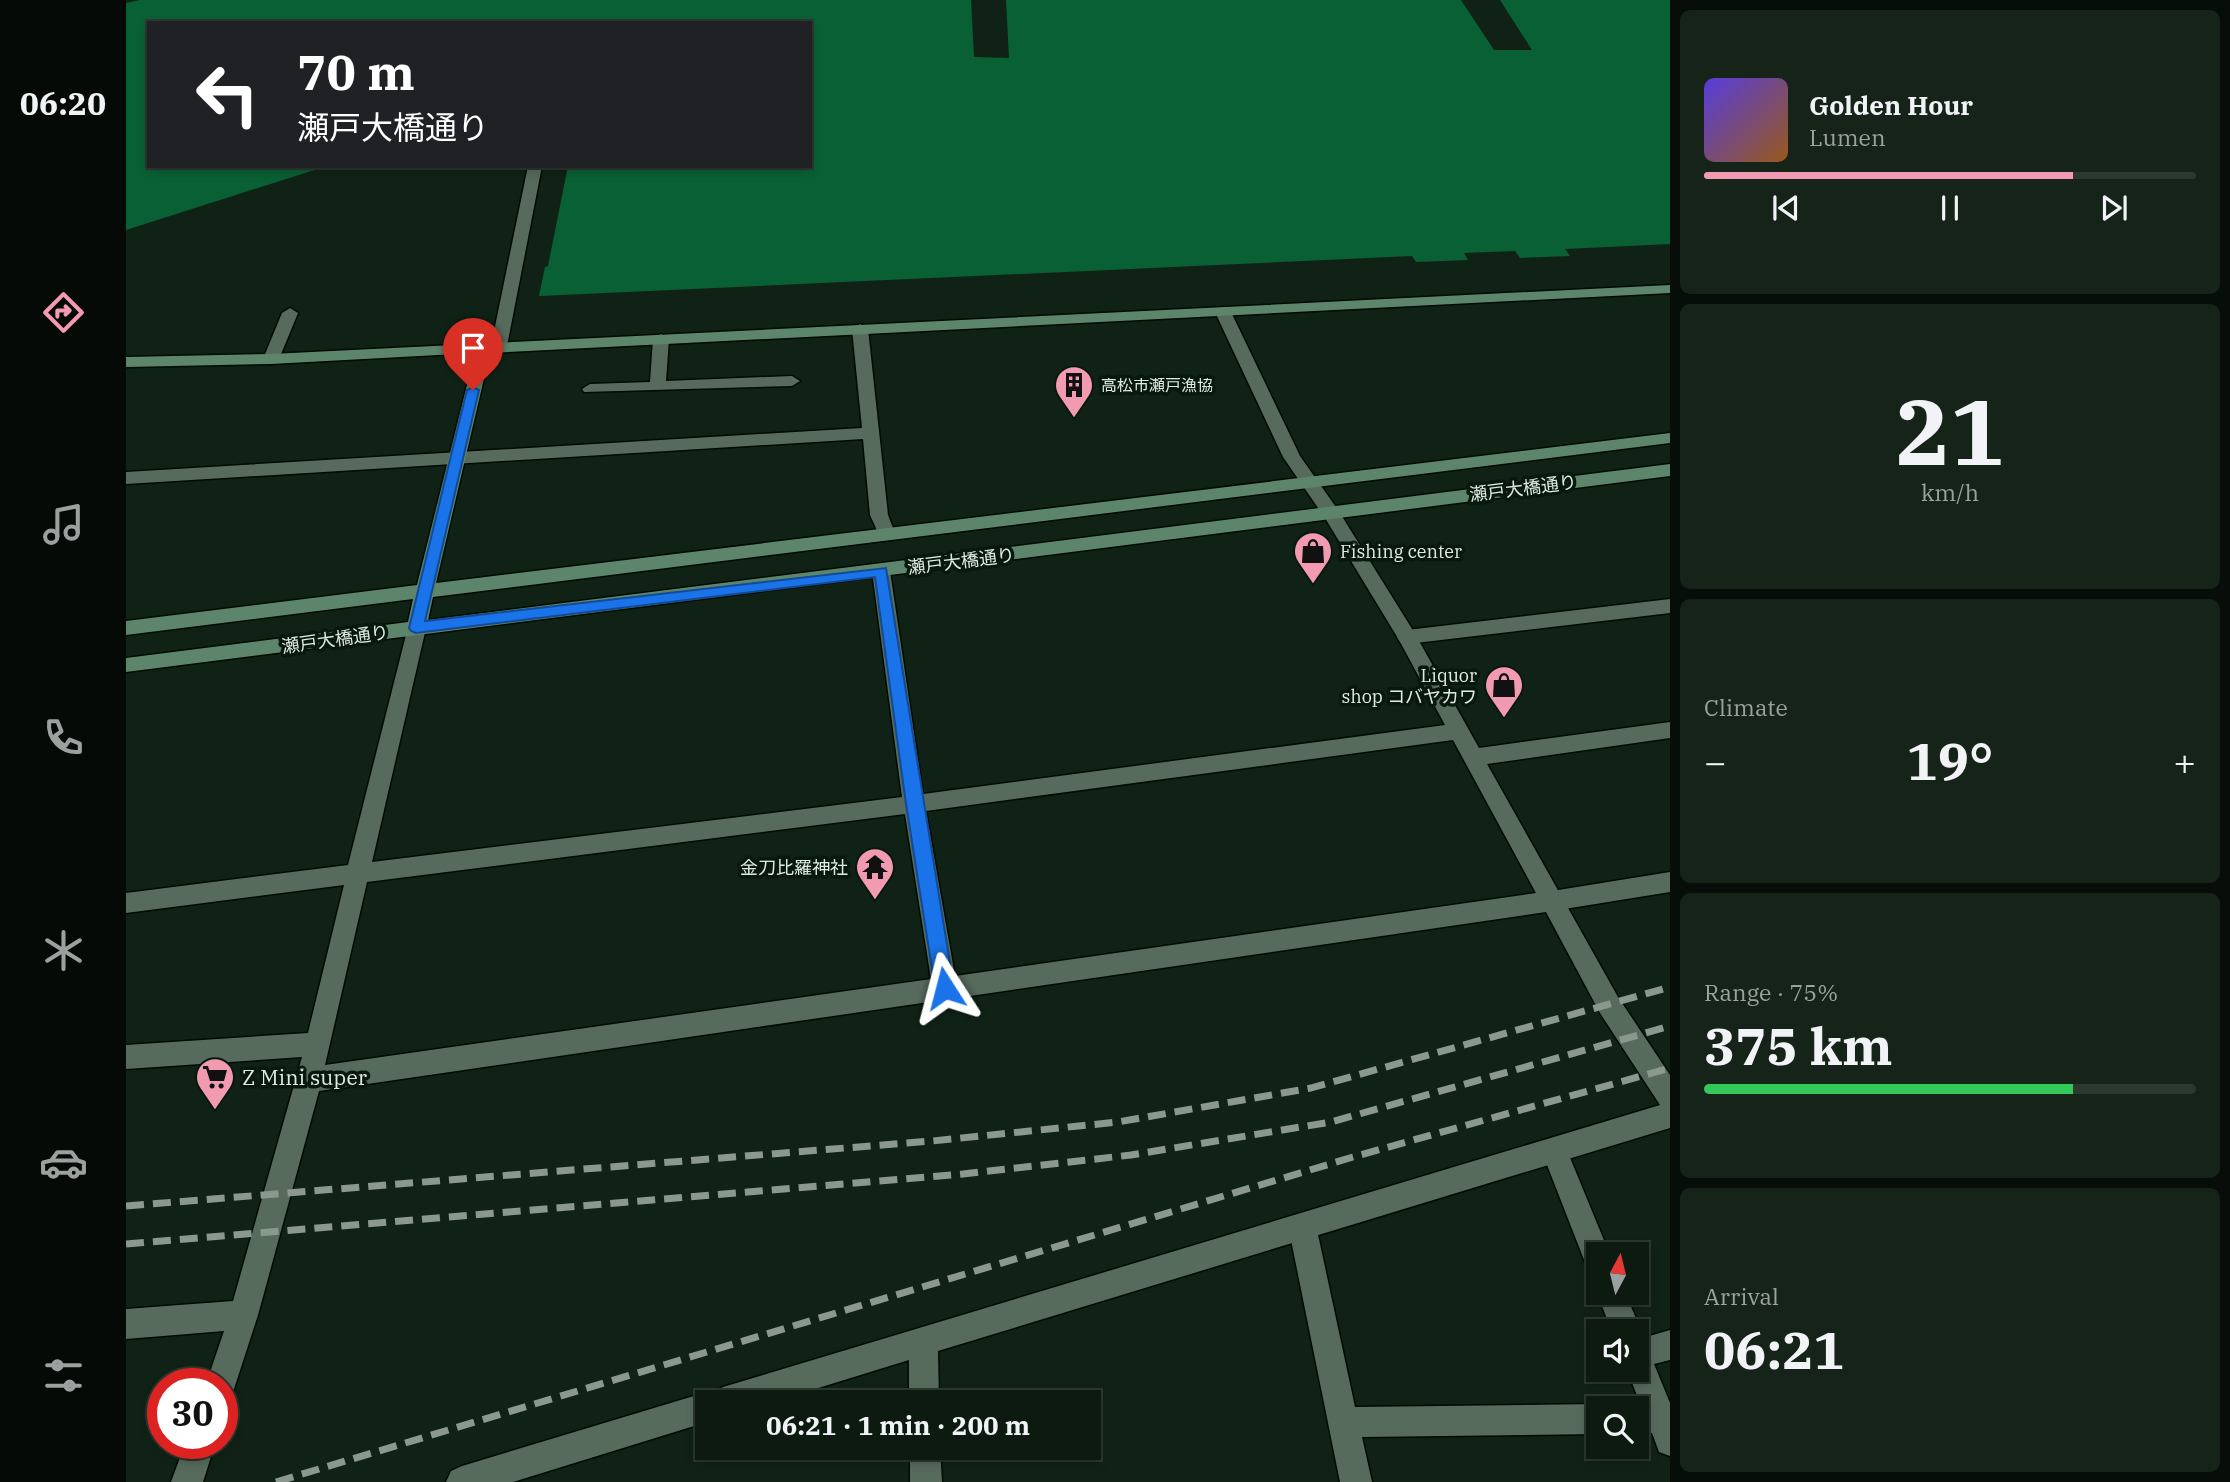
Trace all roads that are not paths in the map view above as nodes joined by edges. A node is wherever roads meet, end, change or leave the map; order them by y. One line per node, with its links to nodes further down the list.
1 (535, 168): 7 (street)
2 (1670, 289): 3 (street)
3 (1223, 312): 5 (street); 18 (street)
4 (290, 313): 8 (street)
5 (860, 329): 6 (street); 13 (street)
6 (661, 339): 7 (street); 11 (street)
7 (492, 347): 8 (street); 15 (street)
8 (271, 359): 9 (street)
9 (126, 362)
10 (792, 381): 11 (street)
11 (658, 386): 12 (street)
12 (590, 389)
13 (871, 433): 15 (street); 20 (street)
14 (1670, 438): 18 (street, 瀬戸大橋通り)
15 (457, 456): 17 (street); 22 (street)
16 (1670, 470): 19 (street, 瀬戸大橋通り)
17 (126, 478)
18 (1308, 481): 19 (street); 20 (street, 瀬戸大橋通り)
19 (1332, 514): 21 (street, 瀬戸大橋通り); 26 (street)
20 (886, 533): 22 (street, 瀬戸大橋通り)
21 (881, 571): 25 (street, 瀬戸大橋通り); 31 (street)
22 (425, 592): 24 (street, 瀬戸大橋通り); 25 (street)
23 (1670, 606): 26 (street)
24 (126, 628)
25 (416, 628): 27 (street, 瀬戸大橋通り); 32 (street)
26 (1407, 637): 29 (street)
27 (126, 665)
28 (1670, 730): 30 (street)
29 (1459, 731): 30 (street); 31 (street)
30 (1474, 757): 34 (street)
31 (914, 804): 32 (street); 36 (street)
32 (356, 873): 35 (street); 37 (street)
33 (1670, 882): 34 (street)
34 (1552, 901): 36 (street); 40 (street)
35 (126, 904)
36 (945, 988): 39 (street)
37 (317, 1044): 38 (street); 39 (street)
38 (126, 1057)
39 (308, 1080): 45 (street)
40 (1670, 1098)
41 (1670, 1115): 42 (street)
42 (1555, 1152): 43 (street); 44 (street)
43 (1303, 1230): 47 (street); 56 (street)
44 (1591, 1242)
45 (244, 1315): 46 (street); 50 (street)
46 (126, 1324)
47 (923, 1340): 52 (street); 53 (street)
48 (1670, 1345): 49 (street)
49 (1649, 1351)
50 (226, 1368)
51 (1644, 1382): 57 (street)
52 (762, 1390)
53 (924, 1390)
54 (695, 1411): 61 (street)
55 (1586, 1419): 56 (street)
56 (1344, 1422): 63 (street)
57 (1656, 1426)
58 (195, 1459): 60 (street)
59 (925, 1460): 62 (street)
60 (187, 1482)
61 (462, 1482)
62 (926, 1482)
63 (1356, 1482)

